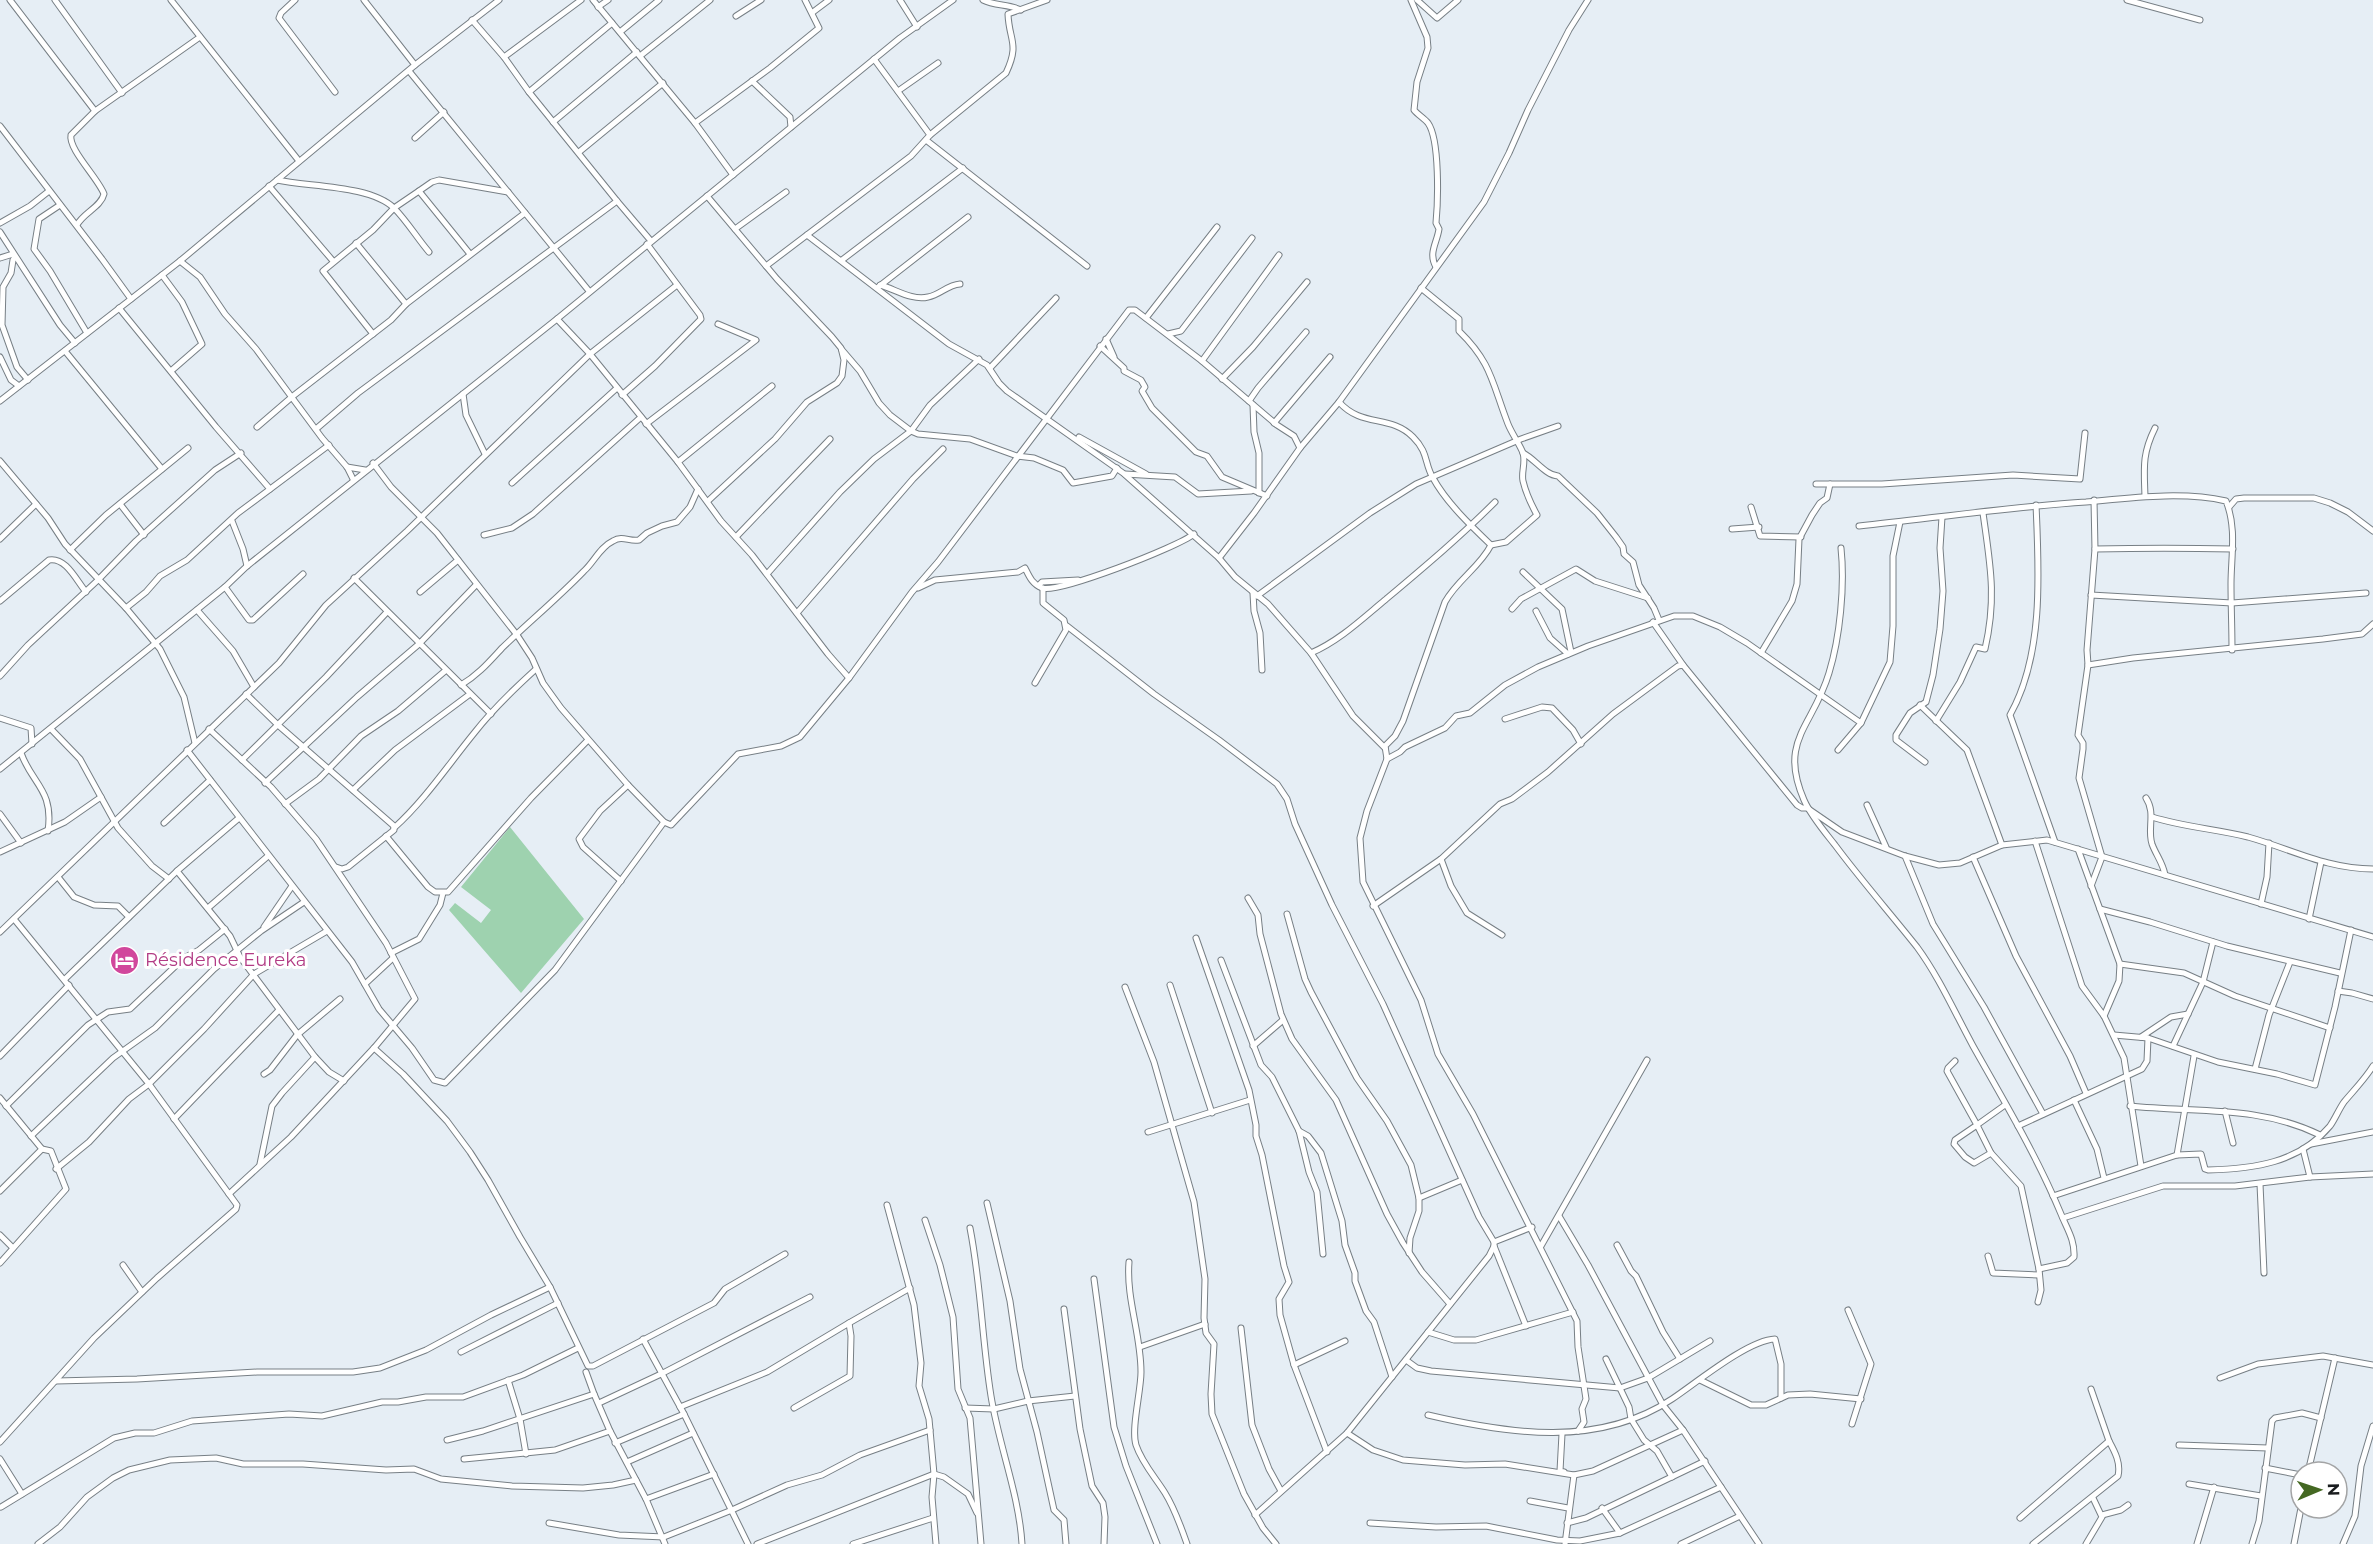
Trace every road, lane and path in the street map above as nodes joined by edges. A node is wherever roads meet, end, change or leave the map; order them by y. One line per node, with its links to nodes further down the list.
1 (10, 0): 50 (street)
2 (55, 0): 49 (street)
3 (171, 0): 37 (street)
4 (295, 0): 47 (street)
5 (499, 0): 32 (street)
6 (581, 0): 39 (street)
7 (592, 0): 26 (street)
8 (608, 0): 26 (street)
9 (659, 0): 36 (street)
10 (710, 0): 38 (street)
11 (746, 0): 27 (street)
12 (761, 0): 27 (street)
13 (805, 0): 29 (street)
14 (829, 0): 29 (street)
15 (900, 0): 35 (street)
16 (953, 0): 35 (street)
17 (983, 0): 25 (street)
18 (1047, 0): 28 (street)
19 (1411, 0): 94 (street)
20 (1417, 0): 21 (street)
21 (1458, 0)
22 (1588, 0): 94 (street)
23 (2127, 0): 33 (street)
24 (366, 1): 42 (street)
25 (1011, 3): 28 (street); 30 (street)
26 (598, 7): 34 (street)
27 (750, 7): 31 (street)
28 (1022, 10): 30 (street)
29 (813, 12): 44 (street)
30 (1008, 14): 56 (street)
31 (736, 16)
32 (472, 20): 39 (street); 42 (street)
33 (2200, 20)
34 (612, 23): 36 (street); 48 (street)
35 (917, 27): 40 (street)
36 (620, 32): 38 (street)
37 (200, 38): 49 (street); 59 (street)
38 (639, 54): 45 (street); 52 (street)
39 (504, 57): 48 (street)
40 (874, 58): 46 (street); 55 (street)
41 (938, 63): 46 (street)
42 (414, 65): 43 (street)
43 (409, 71): 51 (street); 59 (street)
44 (752, 81): 53 (street); 55 (street)
45 (663, 83): 53 (street); 58 (street)
46 (898, 91): 56 (street)
47 (335, 92)
48 (529, 92): 52 (street)
49 (122, 93): 50 (street)
50 (95, 111): 75 (street)
51 (444, 112): 57 (street); 66 (street)
52 (553, 122): 58 (street)
53 (695, 123): 61 (street)
54 (0, 126): 64 (street)
55 (791, 127): 61 (street)
56 (928, 137): 60 (street); 79 (street)
57 (416, 138)
58 (579, 152): 69 (street)
59 (299, 161): 62 (street)
60 (963, 168): 89 (street); 93 (street)
61 (733, 175): 68 (street)
62 (277, 180): 63 (street); 71 (street)
63 (268, 186): 90 (street); 91 (street)
64 (49, 191): 70 (street); 74 (street)
65 (420, 191): 66 (street); 71 (street); 85 (street)
66 (508, 192): 72 (street)
67 (786, 192): 77 (street)
68 (707, 196): 77 (street); 81 (street)
69 (617, 201): 81 (street); 83 (street)
70 (60, 205): 75 (street); 110 (street)
71 (394, 208): 82 (street); 84 (street)
72 (525, 213): 83 (street); 85 (street)
73 (968, 217): 99 (street)
74 (0, 223)
75 (77, 225): 103 (street)
76 (1217, 227): 106 (street)
77 (735, 229): 92 (street)
78 (0, 232): 86 (street)
79 (807, 235): 89 (street); 92 (street)
80 (1252, 238): 112 (street)
81 (649, 242): 98 (street); 101 (street)
82 (356, 243): 91 (street); 104 (street)
83 (555, 247): 101 (street); 144 (street)
84 (429, 252)
85 (470, 254): 104 (street)
86 (14, 255): 88 (street); 114 (street); 127 (street)
87 (1279, 255): 123 (street)
88 (0, 258)
89 (842, 260): 99 (street)
90 (180, 261): 95 (street); 133 (street)
91 (333, 261): 111 (street)
92 (766, 266): 116 (street)
93 (1087, 266)
94 (1436, 267): 100 (street)
95 (162, 275): 103 (street); 125 (street)
96 (1306, 282): 126 (street)
97 (960, 284): 99 (street)
98 (677, 285): 118 (street); 132 (street)
99 (879, 287): 121 (street)
100 (1421, 288): 135 (street); 149 (street)
101 (589, 291): 107 (street)
102 (1056, 298): 124 (street)
103 (131, 299): 105 (street)
104 (405, 304): 111 (street)
105 (119, 308): 110 (street); 125 (street)
106 (1146, 318): 112 (street); 113 (street)
107 (557, 319): 118 (street); 131 (street)
108 (718, 324): 140 (street)
109 (1306, 332): 136 (street)
110 (87, 333): 114 (street)
111 (373, 334): 133 (street)
112 (1168, 334): 123 (street)
113 (1106, 339): 115 (street); 122 (street)
114 (75, 343): 117 (street)
115 (1100, 346): 122 (street); 138 (street)
116 (841, 348): 145 (street); 178 (street)
117 (65, 351): 127 (street); 163 (street)
118 (590, 354): 130 (street); 156 (street)
119 (0, 357): 128 (street)
120 (1330, 357): 139 (street)
121 (979, 359): 124 (street); 145 (street)
122 (1114, 359): 174 (street)
123 (1202, 361): 126 (street)
124 (990, 368): 138 (street)
125 (171, 371): 154 (street)
126 (1222, 379): 136 (street)
127 (28, 380): 128 (street)
128 (19, 386): 134 (street)
129 (772, 386): 159 (street)
130 (616, 388): 132 (street); 169 (street)
131 (463, 394): 156 (street); 160 (street)
132 (622, 395): 137 (street)
133 (293, 396): 142 (street); 144 (street)
134 (0, 402)
135 (1339, 402): 152 (street); 167 (street)
136 (1251, 403): 139 (street); 174 (street)
137 (641, 417): 140 (street); 197 (street)
138 (1047, 417): 147 (street); 157 (street)
139 (1274, 423): 152 (street)
140 (646, 424): 159 (street)
141 (1558, 426): 149 (street)
142 (257, 427)
143 (2155, 428): 175 (street)
144 (316, 429): 150 (street)
145 (911, 430): 157 (street); 213 (street)
146 (2085, 433): 171 (street)
147 (1074, 437): 162 (street); 166 (street)
148 (830, 440): 199 (street)
149 (1515, 441): 155 (street); 167 (street)
150 (328, 445): 161 (street); 172 (street)
151 (188, 448): 163 (street)
152 (1300, 448): 176 (street)
153 (943, 449): 234 (street)
154 (241, 453): 172 (street); 196 (street)
155 (1523, 453): 203 (street); 226 (street)
156 (485, 454): 186 (street)
157 (1017, 456): 162 (street); 222 (street)
158 (0, 461): 180 (street)
159 (678, 462): 173 (street)
160 (374, 463): 164 (street); 186 (street)
161 (347, 467): 164 (street); 168 (street)
162 (1117, 468): 165 (street)
163 (162, 470): 181 (street)
164 (365, 470): 168 (street)
165 (1124, 473): 166 (street); 195 (street)
166 (1146, 474): 174 (street)
167 (1432, 477): 190 (street); 224 (street)
168 (352, 480): 210 (street)
169 (512, 483)
170 (1816, 484): 171 (street)
171 (1830, 484): 200 (street)
172 (270, 489): 188 (street)
173 (698, 489): 178 (street); 238 (street)
174 (1255, 491): 176 (street)
175 (2145, 496): 177 (street); 184 (street)
176 (1265, 499): 208 (street)
177 (2094, 500): 182 (street); 205 (street)
178 (708, 501): 199 (street)
179 (1495, 502): 190 (street)
180 (36, 504): 198 (street); 207 (street)
181 (120, 504): 196 (street); 207 (street)
182 (2036, 505): 185 (street); 300 (street)
183 (1751, 507): 192 (street)
184 (2229, 507): 194 (street); 206 (street)
185 (1983, 513): 187 (street); 262 (street)
186 (421, 516): 209 (street); 214 (street)
187 (1942, 517): 189 (street); 258 (street)
188 (232, 521): 210 (street); 229 (street)
189 (1900, 522): 191 (street); 263 (street)
190 (1471, 526): 203 (street); 242 (street)
191 (1859, 526)
192 (1758, 527): 193 (street); 200 (street)
193 (1732, 529)
194 (2373, 531)
195 (1194, 534): 201 (street); 202 (street)
196 (144, 535): 215 (street)
197 (484, 535)
198 (1, 537)
199 (736, 537): 213 (street)
200 (1801, 537): 244 (street)
201 (1186, 540): 202 (street); 218 (street)
202 (1202, 541): 208 (street)
203 (1491, 545): 272 (street)
204 (1841, 548): 257 (street)
205 (2095, 549): 206 (street); 225 (street)
206 (2233, 549): 228 (street)
207 (70, 550): 215 (street)
208 (1219, 558): 224 (street)
209 (458, 560): 216 (street); 221 (street)
210 (247, 566): 217 (street)
211 (1523, 572): 219 (street)
212 (303, 574): 217 (street)
213 (767, 574): 234 (street)
214 (354, 578): 233 (street); 254 (street)
215 (98, 580): 220 (street); 229 (street)
216 (476, 585): 238 (street); 240 (street)
217 (225, 587): 231 (street)
218 (1041, 587): 222 (street); 237 (street)
219 (1541, 590): 226 (street); 230 (street); 243 (street)
220 (86, 592): 227 (street); 250 (street)
221 (420, 592)
222 (912, 592): 251 (street)
223 (2366, 593): 228 (street)
224 (1255, 594): 242 (street); 249 (street)
225 (2091, 595): 228 (street); 246 (street)
226 (1648, 598): 235 (street)
227 (0, 601)
228 (2232, 603): 241 (street)
229 (126, 608): 239 (street)
230 (1512, 609)
231 (197, 610): 239 (street); 254 (street)
232 (1536, 611): 243 (street)
233 (387, 612): 240 (street); 264 (street)
234 (797, 613): 251 (street)
235 (1656, 621): 243 (street); 244 (street); 245 (street)
236 (2373, 624): 241 (street)
237 (1066, 626): 252 (street); 417 (street)
238 (517, 635): 247 (street); 253 (street)
239 (155, 644): 265 (street); 268 (street)
240 (419, 645): 248 (street); 271 (street)
241 (2232, 650): 246 (street)
242 (1311, 653): 272 (street)
243 (1570, 653): 276 (street)
244 (1761, 653): 257 (street)
245 (1683, 665): 269 (street); 289 (street)
246 (2088, 665): 309 (street)
247 (536, 669): 259 (street); 267 (street)
248 (445, 670): 253 (street); 280 (street)
249 (1262, 670)
250 (0, 676)
251 (849, 678): 294 (street)
252 (1035, 683)
253 (461, 685): 256 (street)
254 (254, 687): 255 (street)
255 (246, 694): 264 (street); 266 (street)
256 (470, 694): 259 (street); 284 (street)
257 (1820, 696): 263 (street); 289 (street)
258 (1920, 705): 262 (street); 278 (street)
259 (491, 714): 296 (street)
260 (0, 718): 270 (street)
261 (1505, 718): 269 (street)
262 (1936, 721): 303 (street)
263 (1861, 723): 274 (street)
264 (278, 725): 271 (street); 277 (street)
265 (51, 729): 270 (street); 285 (street)
266 (209, 729): 268 (street); 277 (street)
267 (588, 740): 283 (street); 322 (street)
268 (195, 742): 273 (street)
269 (1581, 744): 311 (street)
270 (32, 745): 275 (street)
271 (304, 747): 280 (street); 282 (street)
272 (1385, 748): 276 (street)
273 (187, 750): 281 (street); 293 (street)
274 (1838, 750)
275 (21, 753): 279 (street); 297 (street)
276 (1387, 759): 326 (street)
277 (242, 760): 282 (street)
278 (1925, 762)
279 (0, 769)
280 (329, 769): 284 (street); 287 (street)
281 (210, 780): 292 (street); 295 (street)
282 (265, 783): 287 (street)
283 (628, 785): 294 (street); 319 (street)
284 (353, 790): 296 (street)
285 (101, 797): 293 (street); 297 (street)
286 (2146, 798): 291 (street)
287 (285, 804): 313 (street)
288 (1867, 805): 304 (street)
289 (1807, 808): 304 (street); 389 (street)
290 (0, 814): 301 (street)
291 (2152, 817): 302 (street); 316 (street)
292 (239, 818): 307 (street); 315 (street)
293 (115, 822): 317 (street); 318 (street)
294 (664, 822): 319 (street)
295 (164, 823)
296 (394, 828): 298 (street)
297 (48, 831): 301 (street)
298 (386, 836): 313 (street); 322 (street)
299 (2035, 841): 300 (street); 303 (street); 361 (street)
300 (2055, 842): 305 (street)
301 (21, 843): 306 (street)
302 (2269, 843): 312 (street); 325 (street)
303 (2002, 845): 310 (street)
304 (1886, 848): 308 (street)
305 (2078, 849): 309 (street); 320 (street)
306 (0, 852)
307 (268, 856): 321 (street); 327 (street)
308 (1905, 856): 310 (street); 395 (street)
309 (2102, 856): 316 (street); 320 (street)
310 (1973, 857): 385 (street)
311 (1441, 859): 326 (street); 338 (street)
312 (2321, 862): 314 (street); 332 (street)
313 (336, 867): 343 (street)
314 (2373, 869)
315 (177, 871): 318 (street); 327 (street)
316 (2165, 875): 325 (street)
317 (58, 877): 330 (street); 331 (street)
318 (169, 879): 330 (street)
319 (621, 881): 364 (street)
320 (2091, 885): 328 (street)
321 (291, 886): 324 (street); 335 (street)
322 (443, 893): 343 (street)
323 (1248, 898): 363 (street)
324 (304, 902): 335 (street); 336 (street)
325 (2261, 904): 332 (street)
326 (1373, 906): 428 (street)
327 (207, 908): 333 (street)
328 (2100, 909): 341 (street); 346 (street)
329 (1287, 914): 422 (street)
330 (129, 917): 349 (street)
331 (14, 919): 337 (street); 349 (street)
332 (2309, 919): 334 (street)
333 (225, 929): 342 (street); 362 (street)
334 (2350, 930): 339 (street); 347 (street)
335 (261, 931): 342 (street)
336 (327, 931): 348 (street); 351 (street)
337 (0, 932)
338 (1502, 935)
339 (2373, 937)
340 (1196, 938): 387 (street)
341 (2213, 942): 345 (street); 350 (street)
342 (238, 952): 348 (street); 373 (street)
343 (392, 956): 351 (street); 364 (street)
344 (1221, 960): 370 (street)
345 (2290, 962): 347 (street); 358 (street)
346 (2120, 964): 350 (street); 361 (street)
347 (2340, 973): 355 (street)
348 (254, 974): 359 (street); 384 (street)
349 (65, 979): 352 (street)
350 (2203, 982): 358 (street); 360 (street)
351 (365, 984): 364 (street)
352 (69, 985): 362 (street); 374 (street)
353 (1170, 985): 394 (street)
354 (1125, 987): 397 (street)
355 (2338, 991): 357 (street); 365 (street)
356 (340, 999): 366 (street)
357 (2373, 999)
358 (2272, 1009): 365 (street); 380 (street)
359 (279, 1010): 366 (street); 396 (street)
360 (2188, 1014): 368 (street); 371 (street)
361 (2104, 1016): 367 (street)
362 (96, 1019): 373 (street); 390 (street)
363 (1284, 1020): 370 (street); 435 (street)
364 (394, 1026): 372 (street)
365 (2330, 1028): 380 (street)
366 (297, 1035): 376 (street); 381 (street)
367 (2114, 1035): 368 (street); 382 (street)
368 (2141, 1037): 369 (street)
369 (2148, 1038): 371 (street); 382 (street)
370 (1253, 1046): 400 (street)
371 (2172, 1046): 375 (street)
372 (374, 1048): 383 (street); 445 (street)
373 (122, 1051): 384 (street); 404 (street)
374 (0, 1056)
375 (2194, 1056): 380 (street); 392 (street)
376 (315, 1058): 383 (street); 413 (street)
377 (1647, 1060): 425 (street)
378 (1955, 1061): 398 (street)
379 (2373, 1066): 403 (street)
380 (2254, 1069)
381 (264, 1074)
382 (2127, 1076): 385 (street); 391 (street)
383 (344, 1081): 413 (street)
384 (149, 1084): 396 (street); 412 (street)
385 (2086, 1093): 388 (street)
386 (0, 1098): 390 (street)
387 (1250, 1100): 394 (street); 470 (street)
388 (2074, 1100): 395 (street); 416 (street)
389 (2005, 1105): 398 (street); 399 (street)
390 (6, 1106): 404 (street)
391 (2130, 1106): 392 (street); 411 (street)
392 (2185, 1111): 393 (street); 410 (street)
393 (2225, 1111): 403 (street); 405 (street)
394 (1212, 1113): 397 (street)
395 (2043, 1114): 399 (street)
396 (174, 1119): 420 (street)
397 (1172, 1125): 401 (street); 456 (street)
398 (1977, 1125): 409 (street); 409 (street)
399 (2018, 1126): 421 (street)
400 (1299, 1131): 437 (street); 474 (street)
401 (1148, 1132)
402 (2373, 1132): 406 (street)
403 (2320, 1135): 406 (street)
404 (31, 1136): 407 (street)
405 (2233, 1143)
406 (2309, 1145): 408 (street)
407 (42, 1149): 412 (street); 419 (street)
408 (2303, 1149): 410 (street); 415 (street)
409 (1991, 1153): 442 (street)
410 (2177, 1155): 411 (street)
411 (2141, 1166): 416 (street)
412 (56, 1169): 434 (street)
413 (256, 1171): 420 (street)
414 (2373, 1174): 415 (street)
415 (2310, 1177): 418 (street)
416 (2104, 1178): 421 (street)
417 (1462, 1180): 422 (street); 431 (street)
418 (2260, 1184): 426 (street); 443 (street)
419 (0, 1191)
420 (229, 1194): 447 (street)
421 (2053, 1196): 426 (street)
422 (1419, 1198): 435 (street)
423 (987, 1203): 487 (street)
424 (887, 1205): 446 (street)
425 (1559, 1216): 433 (street); 475 (street)
426 (2063, 1218): 442 (street)
427 (924, 1220): 492 (street)
428 (1532, 1227): 431 (street); 433 (street)
429 (970, 1228): 493 (street)
430 (0, 1235): 434 (street)
431 (1494, 1244): 451 (street); 457 (street)
432 (1617, 1245): 468 (street)
433 (1541, 1246): 454 (street)
434 (13, 1248): 440 (street)
435 (1409, 1253): 451 (street)
436 (784, 1254): 460 (street)
437 (1323, 1254)
438 (1988, 1256): 442 (street)
439 (1129, 1262): 463 (street)
440 (0, 1263)
441 (123, 1265): 447 (street)
442 (2039, 1272): 449 (street)
443 (2264, 1273)
444 (1094, 1279): 566 (street)
445 (550, 1287): 450 (street); 479 (street)
446 (910, 1288): 455 (street); 501 (street)
447 (142, 1292): 479 (street)
448 (810, 1297): 473 (street)
449 (2038, 1302)
450 (558, 1304): 464 (street); 465 (street)
451 (1450, 1304): 459 (street)
452 (1064, 1309): 484 (street)
453 (1848, 1310): 486 (street)
454 (1573, 1311): 457 (street); 480 (street)
455 (849, 1323): 490 (street); 491 (street)
456 (1204, 1324): 463 (street); 543 (street)
457 (1526, 1326): 459 (street)
458 (1241, 1328): 532 (street)
459 (1428, 1332): 469 (street)
460 (643, 1339): 464 (street); 473 (street)
461 (1345, 1341): 470 (street)
462 (1710, 1341): 468 (street)
463 (1140, 1347): 567 (street)
464 (578, 1348): 477 (street)
465 (461, 1352)
466 (2336, 1358): 471 (street); 476 (street); 496 (street)
467 (1606, 1359): 481 (street)
468 (1680, 1359): 475 (street)
469 (1406, 1360): 474 (street); 480 (street)
470 (1294, 1365): 515 (street)
471 (2373, 1365)
472 (586, 1371): 483 (street)
473 (661, 1374): 488 (street); 490 (street)
474 (1392, 1377): 506 (street)
475 (1648, 1378): 481 (street); 489 (street)
476 (2220, 1378)
477 (508, 1380): 497 (street); 533 (street)
478 (1700, 1380): 485 (street); 485 (street); 489 (street)
479 (56, 1381): 510 (street)
480 (1585, 1385): 481 (street); 504 (street)
481 (1620, 1388): 498 (street)
482 (2091, 1389): 509 (street)
483 (594, 1394): 488 (street); 497 (street)
484 (1075, 1396): 487 (street); 565 (street)
485 (1781, 1398): 486 (street)
486 (1861, 1399): 499 (street)
487 (1028, 1401): 493 (street); 564 (street)
488 (599, 1403): 503 (street)
489 (1663, 1405): 498 (street); 502 (street)
490 (680, 1407): 494 (street)
491 (795, 1408)
492 (965, 1408): 493 (street); 546 (street)
493 (994, 1409): 563 (street)
494 (684, 1414): 505 (street); 511 (street)
495 (1428, 1415): 507 (street)
496 (2321, 1418): 514 (street); 518 (street)
497 (520, 1419): 508 (street); 516 (street)
498 (1631, 1419): 504 (street); 513 (street)
499 (1852, 1424)
500 (2373, 1426): 575 (street)
501 (930, 1430): 525 (street); 542 (street)
502 (1683, 1430): 513 (street); 519 (street)
503 (610, 1431): 511 (street); 516 (street)
504 (1578, 1431): 507 (street)
505 (693, 1433): 521 (street); 524 (street)
506 (1347, 1433): 515 (street); 526 (street)
507 (1562, 1434): 526 (street)
508 (447, 1440)
509 (2109, 1441): 535 (street); 548 (street)
510 (0, 1442)
511 (615, 1443): 521 (street)
512 (2179, 1445): 514 (street)
513 (1651, 1446): 526 (street); 527 (street)
514 (2268, 1448): 522 (street)
515 (1327, 1452): 532 (street)
516 (526, 1454): 517 (street)
517 (464, 1459)
518 (2311, 1460)
519 (1705, 1461): 527 (street); 530 (street)
520 (1, 1462): 533 (street)
521 (627, 1462): 528 (street)
522 (2265, 1468): 523 (street); 534 (street)
523 (2289, 1473)
524 (714, 1474): 536 (street); 542 (street)
525 (934, 1474): 546 (street); 547 (street); 559 (street)
526 (1574, 1475): 540 (street)
527 (1672, 1477): 541 (street)
528 (636, 1480): 536 (street); 557 (street)
529 (2189, 1484): 531 (street)
530 (1721, 1487): 545 (street); 553 (street)
531 (2214, 1487): 534 (street); 572 (street)
532 (1281, 1491): 543 (street)
533 (22, 1494): 539 (street)
534 (2261, 1496): 573 (street)
535 (2093, 1498): 544 (street); 570 (street)
536 (646, 1499): 554 (street)
537 (1530, 1501): 540 (street)
538 (2128, 1505): 544 (street)
539 (1, 1507)
540 (1568, 1508): 552 (street)
541 (1602, 1508): 552 (street); 553 (street)
542 (732, 1510): 554 (street); 558 (street)
543 (1255, 1515): 568 (street)
544 (2102, 1515): 571 (street)
545 (1740, 1516): 556 (street); 569 (street)
546 (979, 1517): 562 (street)
547 (933, 1518): 560 (street); 561 (street)
548 (2020, 1518)
549 (2299, 1520): 574 (street)
550 (549, 1523): 554 (street)
551 (1370, 1523): 555 (street)
552 (1567, 1523): 555 (street)
553 (1620, 1533): 555 (street)
554 (664, 1541)
555 (1565, 1543)
556 (1756, 1543)
557 (38, 1544)
558 (748, 1544)
559 (757, 1544)
560 (853, 1544)
561 (936, 1544)
562 (981, 1544)
563 (1022, 1544)
564 (1066, 1544)
565 (1104, 1544)
566 (1157, 1544)
567 (1187, 1544)
568 (1276, 1544)
569 (1681, 1544)
570 (2033, 1544)
571 (2086, 1544)
572 (2197, 1544)
573 (2252, 1544)
574 (2294, 1544)
575 (2343, 1544)

